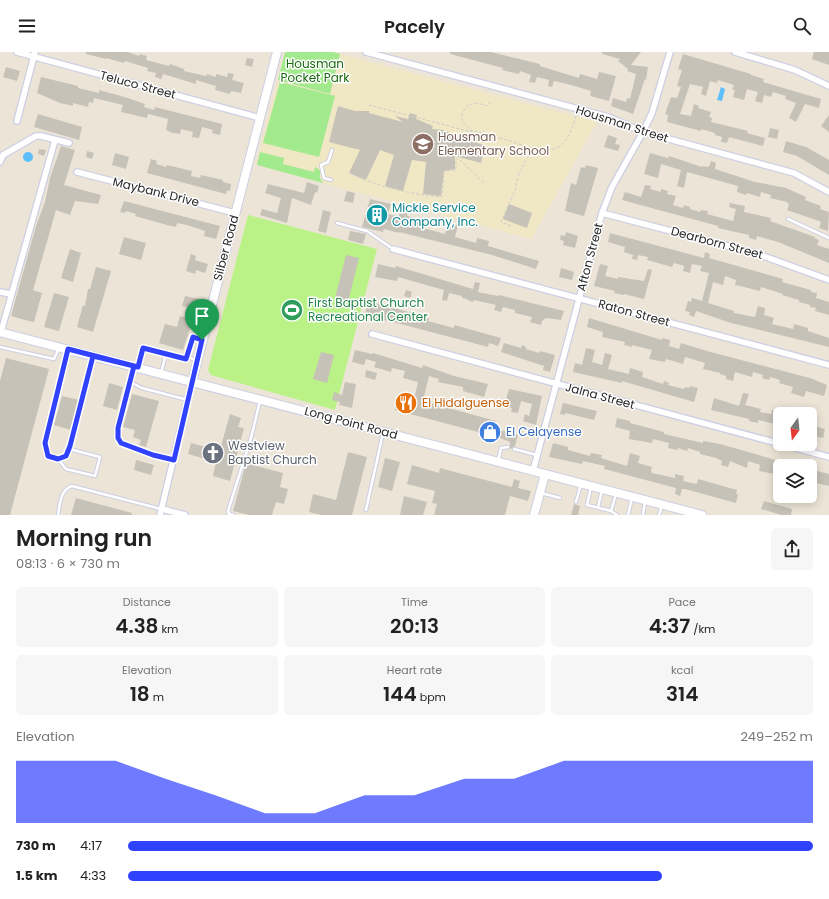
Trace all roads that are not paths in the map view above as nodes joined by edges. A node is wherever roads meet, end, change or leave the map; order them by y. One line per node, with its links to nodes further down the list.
1 (17, 52): 6 (street, Teluco Street)
2 (277, 52): 8 (main road, Silber Road)
3 (366, 52): 10 (street, Housman Street)
4 (670, 52): 10 (street, Afton Street)
5 (736, 52): 7 (street)
6 (35, 54): 8 (street, Teluco Street); 9 (street)
7 (829, 86)
8 (260, 118): 20 (main road, Silber Road)
9 (17, 121)
10 (643, 132): 18 (street, Housman Street); 19 (street, Afton Street)
11 (55, 140): 12 (street); 14 (street); 27 (street)
12 (69, 143)
13 (332, 150): 17 (lane)
14 (1, 155): 15 (street)
15 (0, 162)
16 (77, 172): 20 (street, Maybank Drive)
17 (331, 180)
18 (829, 192)
19 (602, 212): 25 (street, Dearborn Street); 28 (street, Afton Street)
20 (235, 213): 31 (main road, Silber Road)
21 (788, 219): 23 (lane)
22 (336, 223): 24 (lane)
23 (829, 238)
24 (393, 249): 28 (street, Raton Street)
25 (829, 280)
26 (0, 292): 27 (street)
27 (11, 294): 29 (street)
28 (580, 299): 38 (street, Raton Street); 43 (street, Afton Street)
29 (0, 332): 33 (main road, Long Point Road)
30 (372, 334): 43 (street, Jalna Street)
31 (202, 340): 36 (lane); 37 (main road, Silber Road)
32 (0, 347): 33 (lane)
33 (64, 348): 35 (main road, Long Point Road); 52 (lane)
34 (166, 354): 36 (lane); 39 (lane); 40 (lane)
35 (93, 356): 39 (main road, Long Point Road); 48 (lane)
36 (187, 357): 37 (lane)
37 (198, 360): 42 (main road, Silber Road)
38 (829, 365)
39 (136, 367): 40 (main road, Long Point Road); 41 (lane)
40 (161, 373): 42 (main road, Long Point Road)
41 (130, 382): 45 (lane); 53 (lane)
42 (192, 382): 44 (main road, Long Point Road); 45 (street, Silber Road)
43 (556, 384): 50 (street, Afton Street); 51 (street, Jalna Street)
44 (260, 399): 46 (main road, Long Point Road); 73 (lane)
45 (188, 400): 53 (street, Silber Road)
46 (383, 432): 54 (main road, Long Point Road); 68 (lane)
47 (508, 447): 54 (lane)
48 (69, 449): 52 (lane); 52 (lane)
49 (514, 449): 50 (lane)
50 (537, 455): 55 (street, Afton Street)
51 (829, 457)
52 (58, 459)
53 (174, 460): 70 (street, Silber Road)
54 (498, 462): 55 (main road, Long Point Road)
55 (533, 471): 56 (main road, Long Point Road)
56 (545, 474): 57 (main road, Long Point Road); 60 (main road)
57 (581, 484): 58 (main road, Long Point Road); 65 (lane)
58 (591, 487): 59 (main road, Long Point Road); 67 (lane)
59 (602, 490): 61 (main road, Long Point Road); 67 (lane)
60 (540, 493): 63 (lane); 74 (main road)
61 (616, 493): 62 (main road, Long Point Road); 69 (lane)
62 (632, 497): 64 (main road, Long Point Road); 76 (lane)
63 (560, 498)
64 (645, 500): 66 (main road, Long Point Road); 77 (lane)
65 (576, 502)
66 (662, 505): 78 (lane); 79 (main road, Long Point Road)
67 (598, 508): 69 (lane)
68 (366, 510)
69 (611, 511): 75 (lane)
70 (161, 512): 71 (lane); 72 (street)
71 (58, 515)
72 (185, 515)
73 (233, 515)
74 (534, 515)
75 (616, 515)
76 (628, 515)
77 (644, 515)
78 (660, 515)
79 (700, 515)

